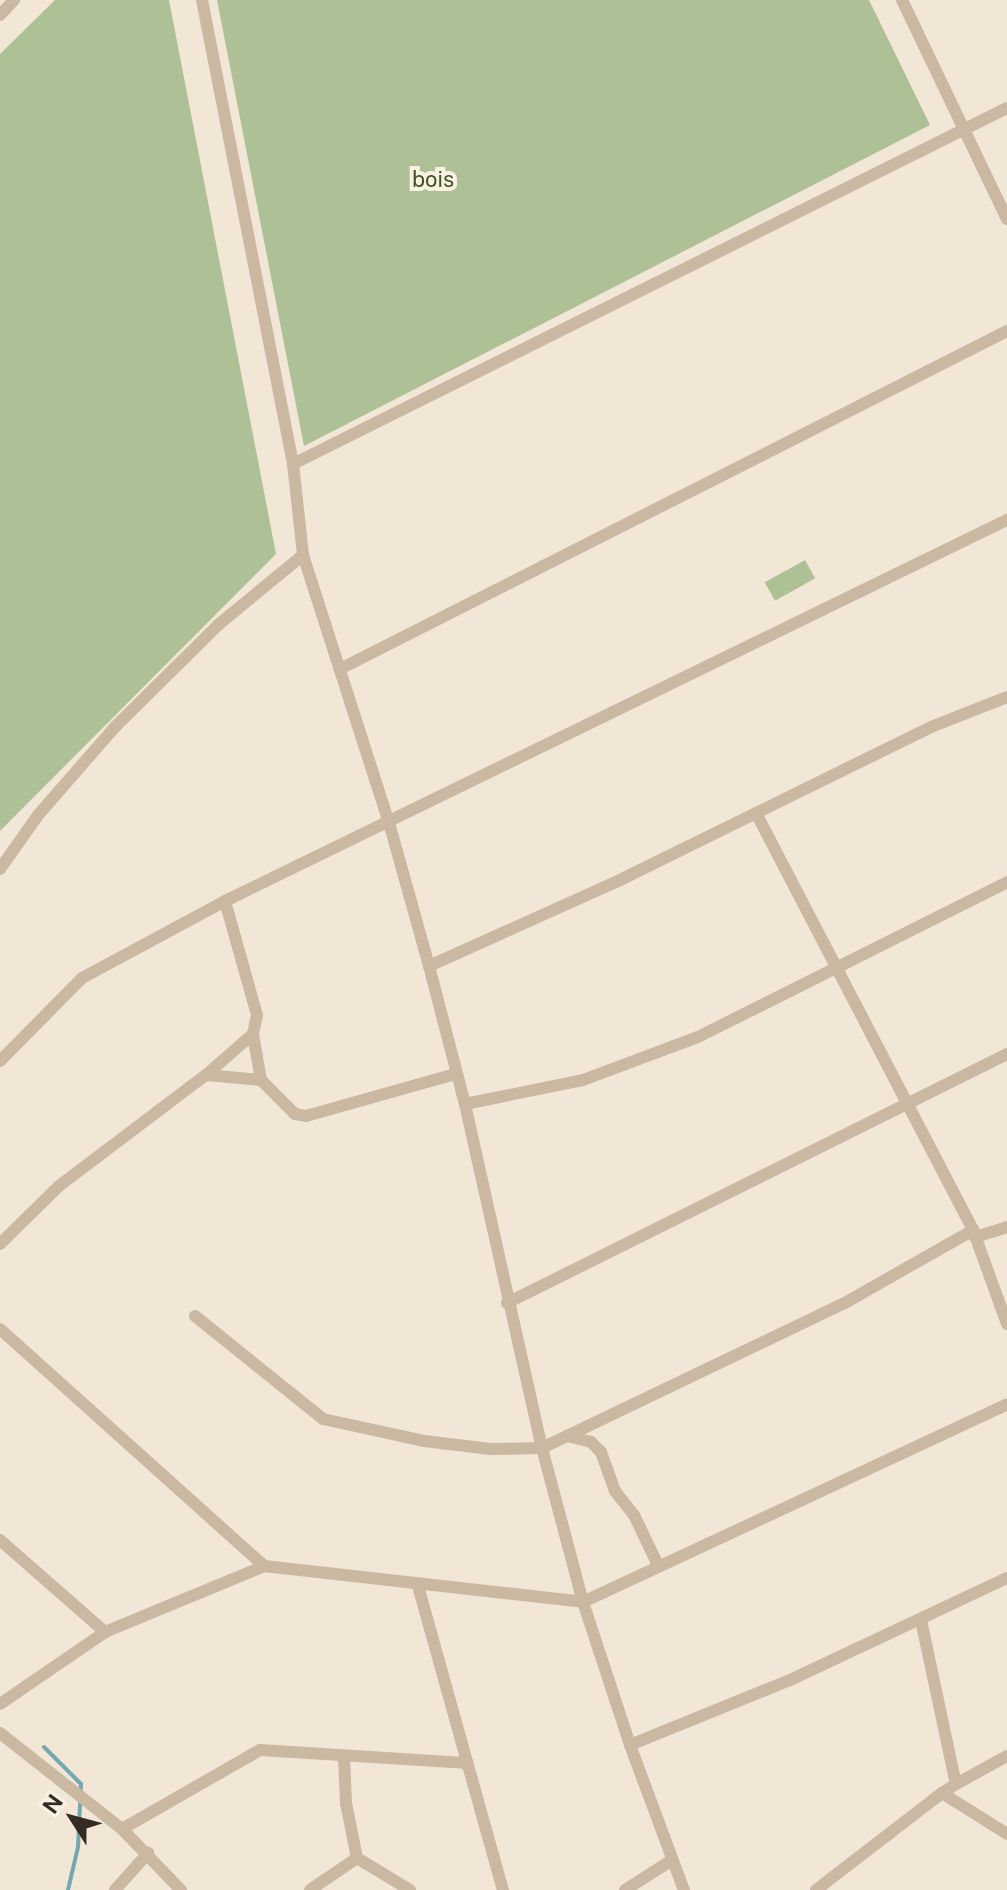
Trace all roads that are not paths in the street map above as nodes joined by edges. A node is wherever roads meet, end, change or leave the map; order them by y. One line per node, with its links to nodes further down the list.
1 (14, 0): 4 (street)
2 (202, 0): 9 (street)
3 (902, 0): 6 (street)
4 (0, 15)
5 (1007, 108): 6 (street)
6 (963, 129): 7 (street); 9 (street)
7 (1007, 219)
8 (1007, 331): 12 (street)
9 (293, 464): 11 (street)
10 (1007, 520): 15 (street)
11 (303, 555): 12 (street); 16 (street)
12 (340, 669): 15 (street)
13 (1007, 697): 14 (street)
14 (756, 813): 19 (street); 20 (street)
15 (388, 819): 18 (street); 19 (street)
16 (0, 869)
17 (1007, 882): 20 (street)
18 (225, 901): 21 (street); 23 (street)
19 (429, 966): 24 (street)
20 (836, 968): 27 (street); 28 (street)
21 (253, 1034): 25 (street); 26 (street)
22 (1007, 1054): 28 (street)
23 (0, 1061)
24 (455, 1074): 26 (street); 27 (street)
25 (206, 1075): 26 (street); 31 (street)
26 (261, 1080)
27 (465, 1104): 32 (street)
28 (906, 1105): 30 (street); 32 (street)
29 (1007, 1227): 30 (street)
30 (974, 1233): 34 (street); 37 (street)
31 (0, 1244)
32 (507, 1303): 38 (street)
33 (195, 1316): 38 (street)
34 (1007, 1324)
35 (0, 1329): 41 (street)
36 (1007, 1404): 40 (street)
37 (567, 1436): 38 (street); 40 (street)
38 (542, 1448): 44 (street)
39 (0, 1540): 46 (street)
40 (658, 1565): 44 (street)
41 (264, 1566): 43 (street); 46 (street)
42 (1007, 1578): 45 (street)
43 (418, 1586): 44 (street); 52 (street)
44 (583, 1602): 49 (street)
45 (921, 1620): 49 (street); 53 (street)
46 (105, 1632): 47 (street)
47 (0, 1704)
48 (0, 1733): 55 (street)
49 (630, 1745): 59 (street)
50 (1007, 1756): 53 (street)
51 (344, 1757): 52 (street); 55 (street); 58 (street)
52 (465, 1763): 65 (street)
53 (956, 1784): 54 (street)
54 (942, 1793): 56 (street); 60 (street)
55 (122, 1829): 57 (street)
56 (1007, 1834)
57 (148, 1853): 61 (street); 62 (street)
58 (357, 1858): 63 (street); 64 (street)
59 (672, 1860): 66 (street); 67 (street)
60 (823, 1888)
61 (115, 1890)
62 (181, 1890)
63 (310, 1890)
64 (410, 1890)
65 (503, 1890)
66 (625, 1890)
67 (684, 1890)

